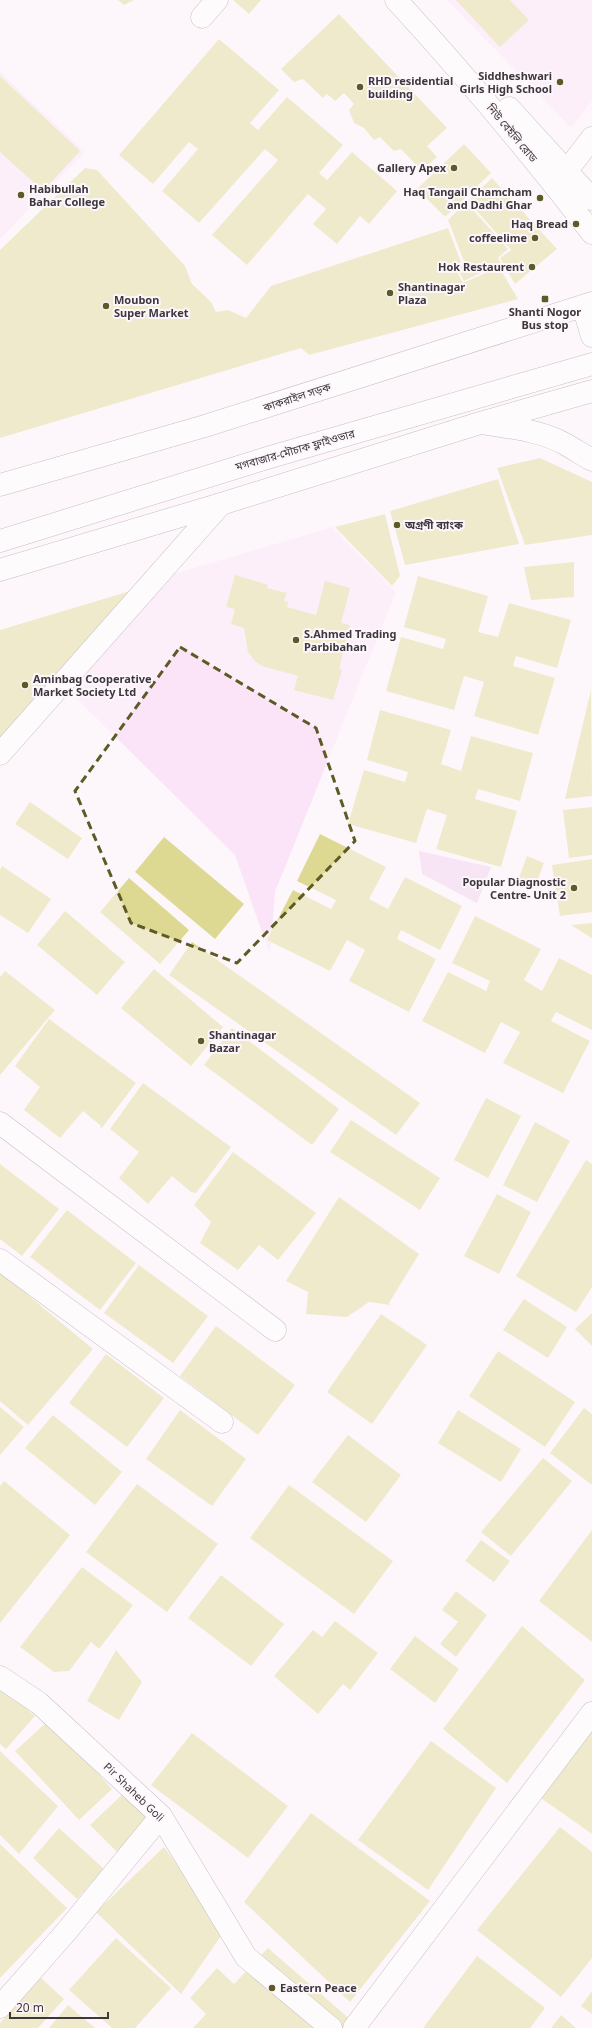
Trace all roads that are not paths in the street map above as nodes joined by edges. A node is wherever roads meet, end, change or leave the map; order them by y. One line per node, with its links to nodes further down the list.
1 (217, 0): 3 (main road)
2 (396, 0): 5 (main road)
3 (202, 17)
4 (592, 138): 5 (main road)
5 (561, 179): 6 (main road); 7 (main road)
6 (592, 199)
7 (592, 233)
8 (588, 305): 9 (main road); 14 (main road, কাকরাইল সড়ক)
9 (592, 336)
10 (592, 364): 16 (main road, মগবাজার-মৌচাক ফ্লাইওভার)
11 (592, 391): 12 (main road)
12 (480, 423): 13 (main road); 15 (main road)
13 (592, 460)
14 (0, 485)
15 (221, 504): 17 (main road); 18 (main road)
16 (0, 540)
17 (0, 570)
18 (0, 754)
19 (0, 1123): 21 (main road)
20 (0, 1260): 22 (main road)
21 (275, 1330)
22 (222, 1422)
23 (0, 1677): 25 (main road, Pir Shaheb Goli)
24 (592, 1713): 28 (main road)
25 (161, 1816): 26 (main road); 27 (main road, Pir Shaheb Goli)
26 (0, 2007)
27 (331, 2028)
28 (354, 2028)

